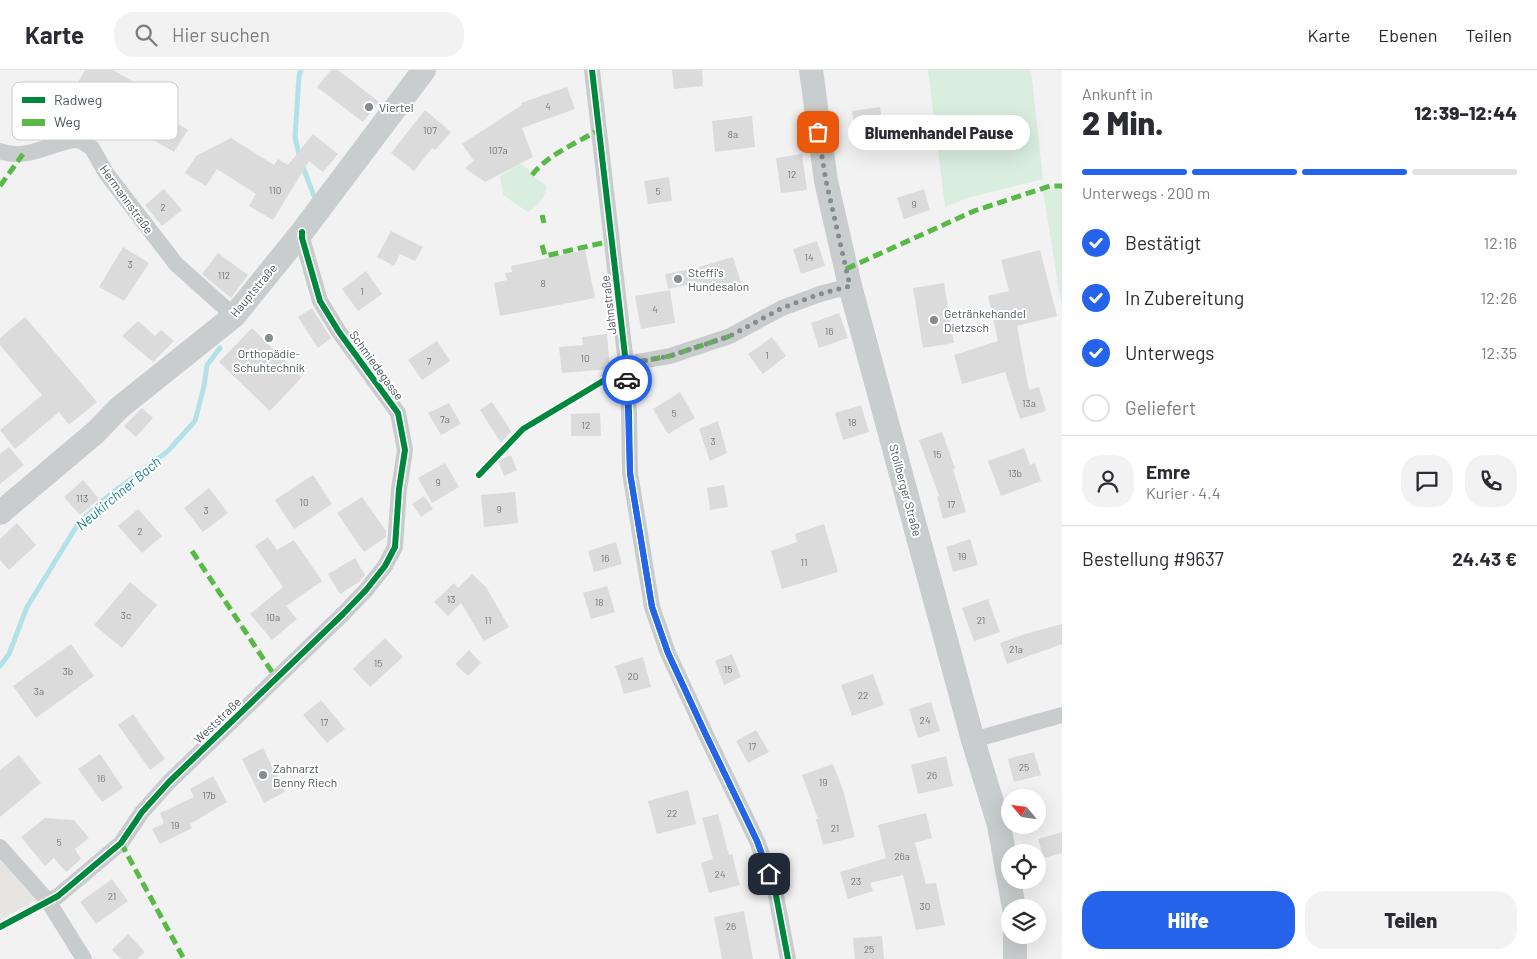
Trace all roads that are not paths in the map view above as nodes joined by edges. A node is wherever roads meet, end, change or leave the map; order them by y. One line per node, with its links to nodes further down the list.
1 (424, 70): 5 (main road, Hauptstraße)
2 (592, 70): 8 (street, Jahnstraße)
3 (811, 70): 6 (main road, Stollberger Straße)
4 (0, 151): 7 (street, Hermannstraße)
5 (302, 232): 7 (main road, Hauptstraße); 10 (street, Schmiedegasse)
6 (850, 286): 8 (street); 12 (main road, Stollberger Straße)
7 (234, 316): 9 (main road, Hauptstraße)
8 (626, 364): 18 (street, Jahnstraße)
9 (0, 513)
10 (396, 547): 15 (street, Weststraße)
11 (1062, 715): 12 (street)
12 (973, 740): 14 (main road, Stollberger Straße)
13 (0, 847): 15 (street)
14 (1012, 899)
15 (48, 901): 17 (street)
16 (1015, 944): 19 (main road)
17 (84, 959)
18 (788, 959)
19 (1016, 959)

